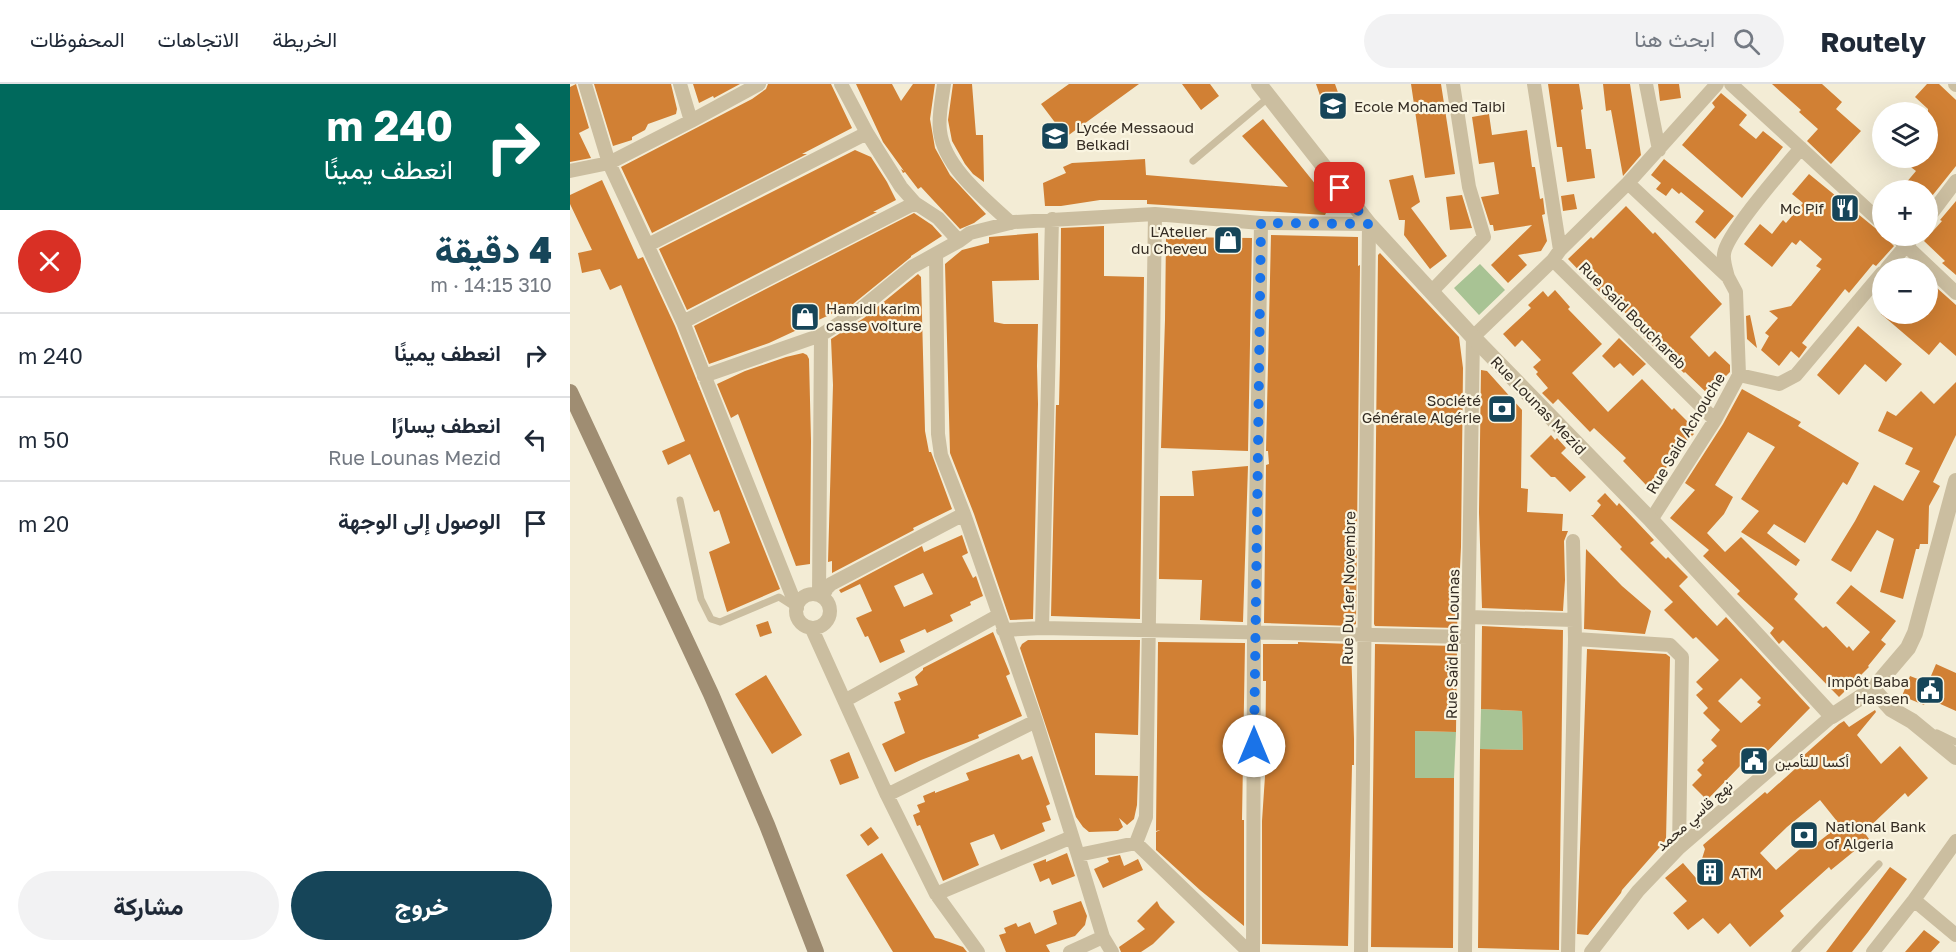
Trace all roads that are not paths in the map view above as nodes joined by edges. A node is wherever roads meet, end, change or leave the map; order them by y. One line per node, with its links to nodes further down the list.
1 (585, 84): 17 (street)
2 (680, 84): 12 (street)
3 (759, 84): 12 (street)
4 (841, 84): 13 (street)
5 (944, 84): 26 (street)
6 (1453, 84): 36 (street)
7 (1534, 84): 33 (street)
8 (1646, 84): 15 (street)
9 (1717, 84): 15 (street)
10 (1731, 84): 14 (street)
11 (1264, 91): 16 (lane); 28 (street, Rue Lounas Mezid)
12 (692, 121): 17 (street)
13 (867, 133): 21 (street); 30 (street)
14 (1801, 148): 24 (street); 34 (street)
15 (1659, 150): 20 (street)
16 (1192, 161)
17 (609, 163): 18 (street); 30 (street)
18 (570, 171)
19 (1956, 181): 22 (street)
20 (1628, 183): 33 (street); 34 (street)
21 (915, 204): 29 (street); 38 (street)
22 (1938, 205)
23 (1155, 214): 25 (street); 27 (street); 58 (street)
24 (1872, 214)
25 (1052, 219): 26 (street); 56 (street)
26 (1011, 223): 29 (street)
27 (1261, 223): 28 (street); 59 (street)
28 (1369, 224): 36 (street, Rue Lounas Mezid); 60 (street, Rue Du 1er Novembre)
29 (959, 242): 32 (street)
30 (648, 245): 38 (street)
31 (1912, 246): 37 (street)
32 (936, 254): 39 (street); 47 (street)
33 (1557, 255): 40 (street); 44 (street, Rue Said Bouchareb)
34 (1728, 278): 41 (street)
35 (1872, 285): 41 (street, Rue Said Achouche)
36 (1432, 291): 40 (street, Rue Lounas Mezid)
37 (1956, 293)
38 (683, 322): 42 (street)
39 (820, 335): 42 (street); 50 (street)
40 (1473, 338): 48 (street, Rue Lounas Mezid); 53 (street, Rue Saïd Ben Lounas)
41 (1739, 375): 44 (street, Rue Said Achouche)
42 (704, 376): 51 (street)
43 (570, 392): 81 (main road)
44 (1715, 420): 48 (street, Rue Said Achouche)
45 (1956, 481): 63 (street)
46 (680, 500): 51 (lane)
47 (964, 514): 50 (street); 52 (street)
48 (1651, 520): 65 (street, Rue Lounas Mezid)
49 (1573, 541): 54 (street)
50 (820, 596): 51 (street); 55 (street)
51 (797, 608): 55 (street)
52 (999, 615): 57 (street); 64 (street)
53 (1469, 617): 54 (street); 61 (street, Rue Saïd Ben Lounas)
54 (1574, 620): 62 (street)
55 (812, 628): 64 (street)
56 (1042, 628): 57 (street); 58 (street)
57 (1003, 630): 67 (street)
58 (1148, 630): 59 (street); 73 (street)
59 (1254, 632): 60 (street); 85 (street)
60 (1364, 635): 61 (street); 86 (street, Rue Du 1er Novembre)
61 (1468, 637): 87 (street, Rue Saïd Ben Lounas)
62 (1575, 639): 74 (street); 88 (street)
63 (1873, 689): 65 (street); 66 (street)
64 (846, 700): 70 (street)
65 (1832, 716): 74 (street, نهج قاسي محمد)
66 (1912, 721): 68 (lane); 69 (street)
67 (1036, 722): 70 (street); 71 (street)
68 (1956, 742)
69 (1956, 757)
70 (887, 795): 77 (street)
71 (1072, 837): 75 (street); 77 (street)
72 (1956, 841): 78 (street)
73 (1136, 843): 75 (street); 85 (street)
74 (1679, 848): 89 (street, نهج قاسي محمد)
75 (1078, 855): 80 (street)
76 (1879, 864): 90 (lane)
77 (936, 894): 82 (street)
78 (1914, 900): 79 (street); 91 (street)
79 (1956, 934)
80 (1103, 937): 83 (street); 84 (street)
81 (816, 952)
82 (978, 952)
83 (1070, 952)
84 (1112, 952)
85 (1251, 952)
86 (1361, 952)
87 (1465, 952)
88 (1568, 952)
89 (1592, 952)
90 (1795, 952)
91 (1873, 952)

